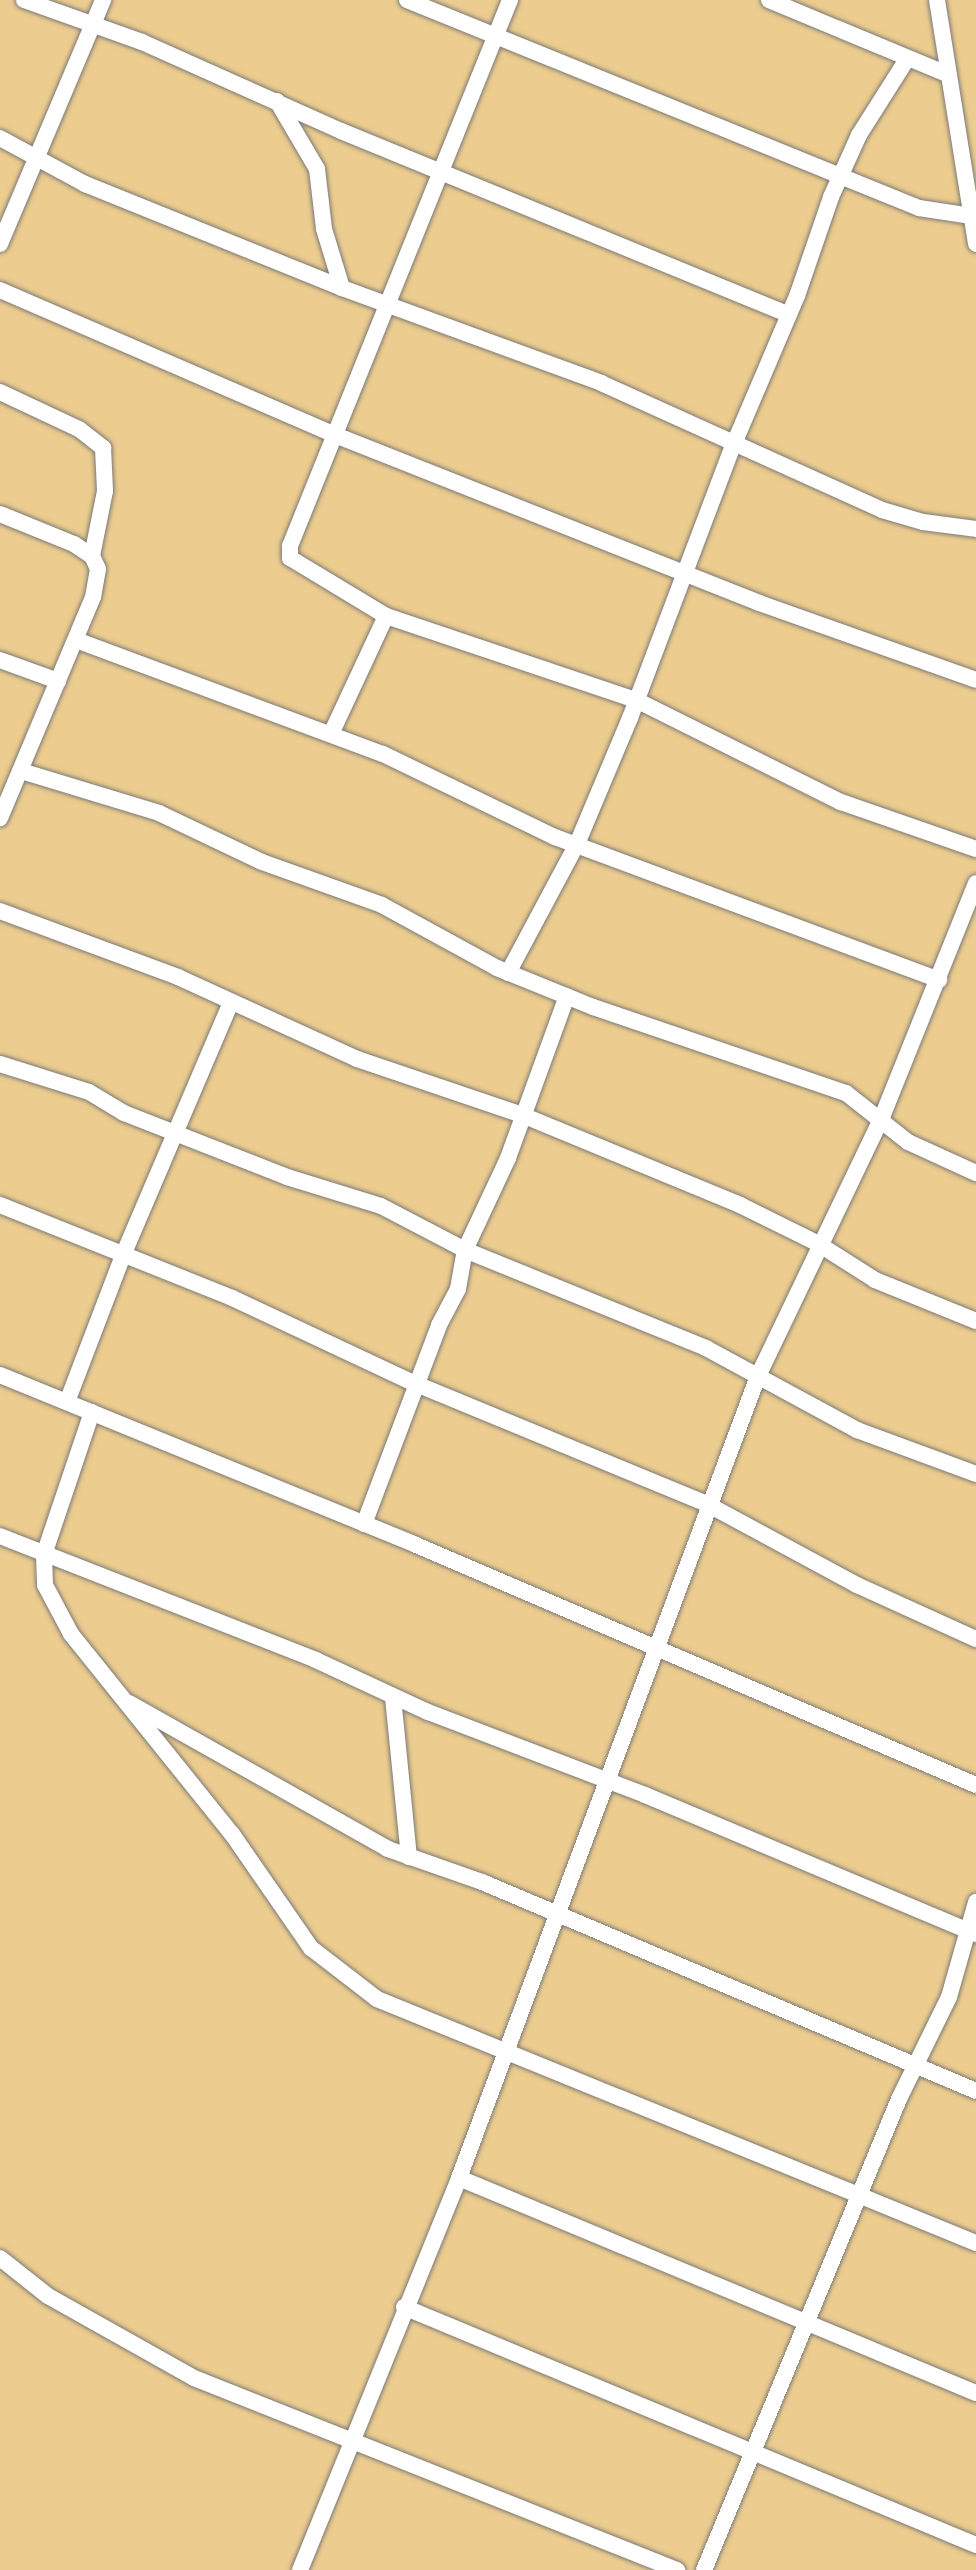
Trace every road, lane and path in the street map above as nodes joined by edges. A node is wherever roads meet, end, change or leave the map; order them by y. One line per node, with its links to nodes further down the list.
1 (24, 0): 7 (street)
2 (103, 0): 7 (street)
3 (407, 0): 8 (street)
4 (510, 0): 8 (street)
5 (769, 0): 9 (street)
6 (937, 0): 10 (street)
7 (91, 27): 11 (street); 13 (street)
8 (495, 38): 14 (street); 15 (street)
9 (907, 59): 10 (street); 15 (street)
10 (946, 74): 16 (street)
11 (275, 98): 14 (street); 19 (street)
12 (0, 138): 13 (street)
13 (37, 154): 17 (street); 19 (street)
14 (440, 168): 21 (street); 22 (street)
15 (842, 176): 16 (street); 22 (street)
16 (971, 216): 18 (street)
17 (0, 244)
18 (976, 244)
19 (342, 288): 21 (street)
20 (0, 290): 24 (street)
21 (386, 304): 24 (street); 25 (street)
22 (789, 315): 25 (street)
23 (0, 392): 28 (street)
24 (335, 435): 29 (street); 30 (street)
25 (733, 446): 27 (street); 29 (street)
26 (0, 514): 28 (street)
27 (976, 529)
28 (92, 556): 31 (street)
29 (685, 573): 33 (street); 35 (street)
30 (386, 616): 35 (street); 36 (street)
31 (76, 640): 34 (street); 36 (street)
32 (0, 660): 34 (street)
33 (976, 680)
34 (58, 681): 37 (street)
35 (636, 700): 39 (street); 40 (street)
36 (331, 734): 39 (street)
37 (21, 771): 38 (street); 43 (street)
38 (0, 815)
39 (577, 844): 43 (street); 44 (street)
40 (976, 849)
41 (976, 883): 44 (street)
42 (0, 911): 46 (street)
43 (508, 973): 45 (street)
44 (939, 980): 49 (street)
45 (567, 996): 48 (street); 49 (street)
46 (231, 1002): 48 (street); 50 (street)
47 (0, 1064): 50 (street)
48 (522, 1115): 53 (street); 54 (street)
49 (882, 1117): 51 (street); 53 (street)
50 (176, 1135): 54 (street); 55 (street)
51 (976, 1173)
52 (0, 1205): 55 (street)
53 (818, 1243): 56 (street); 58 (street)
54 (465, 1250): 58 (street); 59 (street)
55 (124, 1253): 59 (street); 60 (street)
56 (976, 1321)
57 (0, 1375): 60 (street)
58 (758, 1376): 62 (street); 63 (street)
59 (416, 1384): 63 (street); 64 (street)
60 (67, 1402): 61 (street)
61 (92, 1412): 64 (street); 66 (street)
62 (976, 1474)
63 (709, 1505): 67 (street); 68 (street)
64 (364, 1524): 68 (street)
65 (0, 1536): 66 (street)
66 (44, 1555): 69 (street); 70 (street)
67 (976, 1639)
68 (659, 1648): 71 (street); 72 (street)
69 (393, 1696): 71 (street); 73 (street)
70 (123, 1700): 73 (street); 77 (street)
71 (607, 1782): 75 (street); 76 (street)
72 (976, 1785)
73 (409, 1857): 75 (street)
74 (976, 1902): 76 (street)
75 (555, 1914): 77 (street); 78 (street)
76 (972, 1932): 78 (street)
77 (503, 2049): 80 (street); 81 (street)
78 (917, 2067): 79 (street); 81 (street)
79 (976, 2091)
80 (459, 2178): 84 (street); 85 (street)
81 (861, 2195): 82 (street); 85 (street)
82 (976, 2243)
83 (0, 2258): 87 (street)
84 (404, 2307): 87 (street); 88 (street)
85 (809, 2322): 86 (street); 88 (street)
86 (976, 2393)
87 (353, 2439): 90 (street); 91 (street)
88 (752, 2449): 89 (street); 92 (street)
89 (976, 2545)
90 (300, 2570)
91 (677, 2570)
92 (704, 2570)

